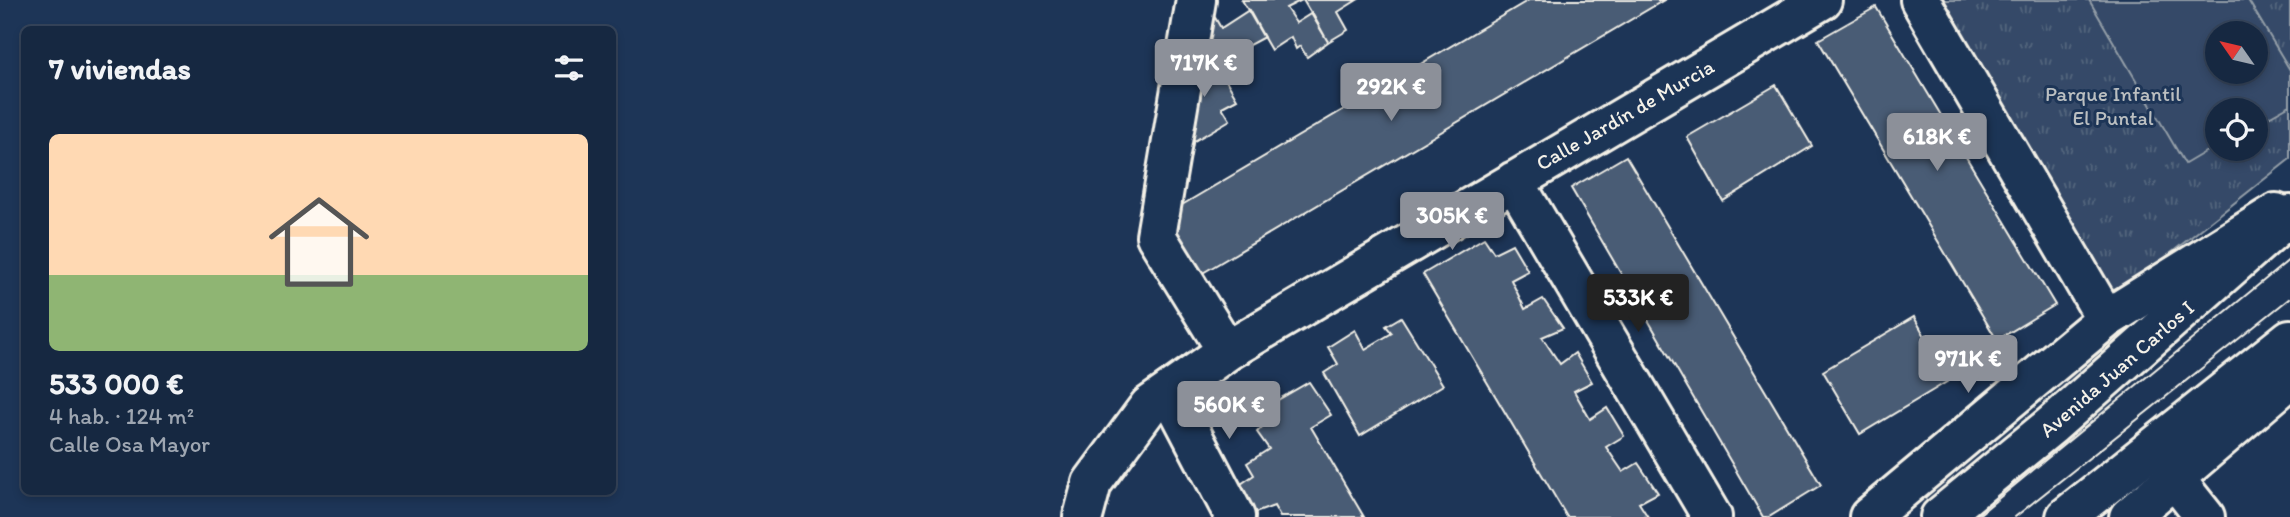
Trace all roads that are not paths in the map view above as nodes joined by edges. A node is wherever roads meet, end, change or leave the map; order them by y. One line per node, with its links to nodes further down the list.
1 (1196, 0): 9 (street)
2 (1822, 0): 4 (street, Calle Jardín de Murcia)
3 (1920, 0): 7 (street)
4 (1514, 181): 9 (street, Calle Jardín de Murcia); 15 (street)
5 (2290, 204): 7 (street)
6 (2290, 215): 17 (street, Avenida Juan Carlos I)
7 (2106, 319): 16 (street)
8 (2290, 339): 18 (street)
9 (1227, 351): 11 (street, Calle Jardín de Murcia)
10 (2290, 379): 12 (street)
11 (1170, 393): 13 (street, Calle Jardín de Murcia); 14 (street)
12 (2174, 478): 19 (street); 20 (street)
13 (1083, 517)
14 (1236, 517)
15 (1712, 517)
16 (1869, 517)
17 (1940, 517)
18 (2066, 517)
19 (2129, 517)
20 (2205, 517)

